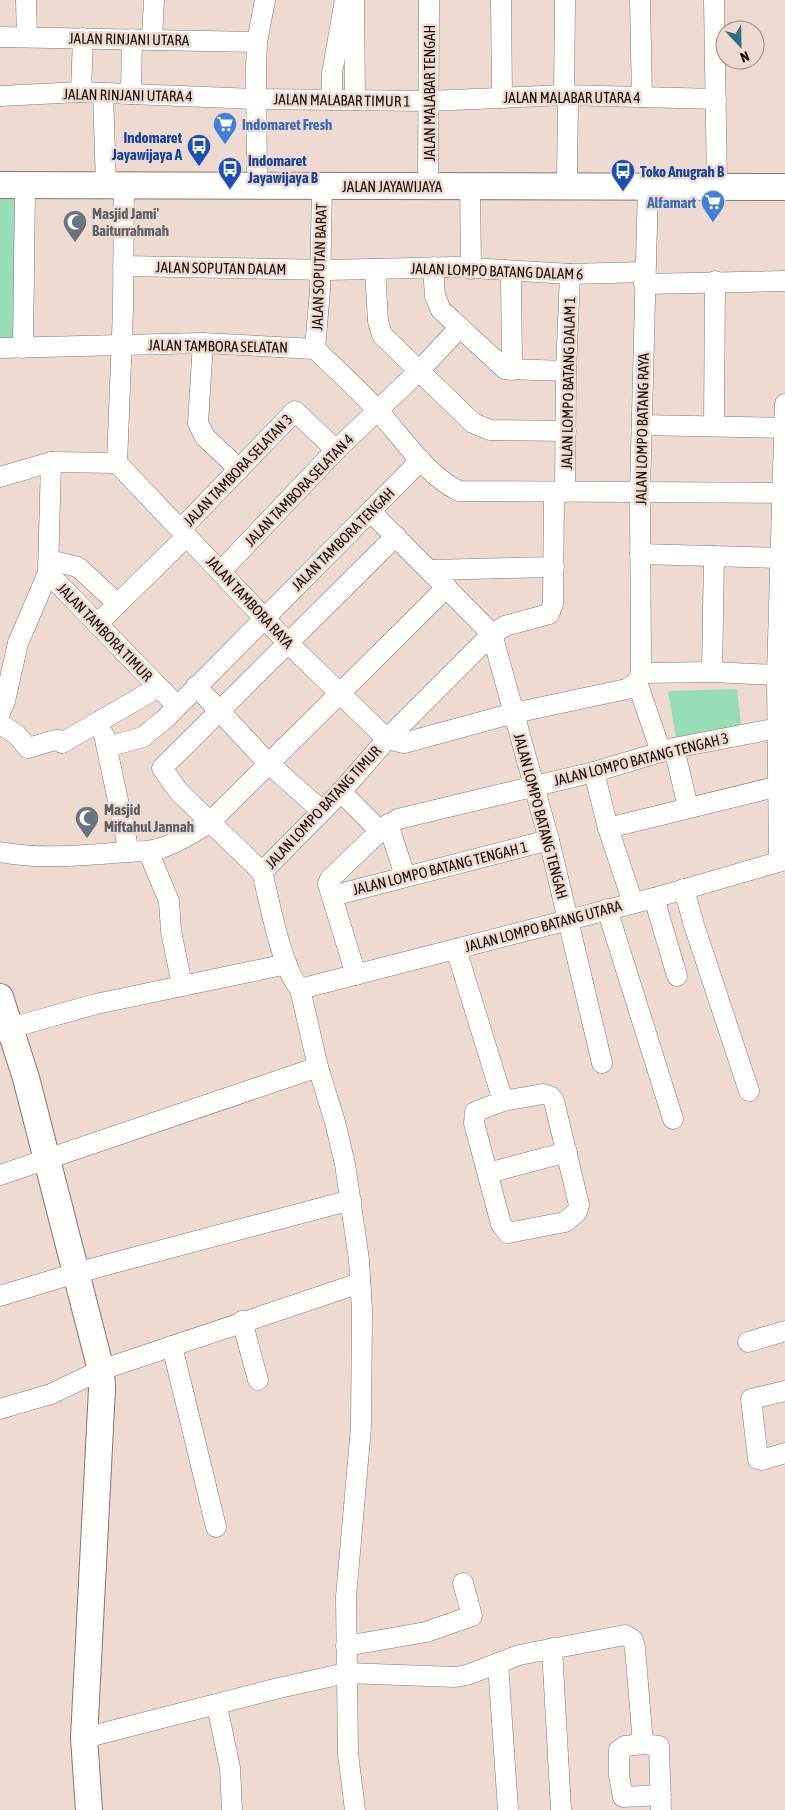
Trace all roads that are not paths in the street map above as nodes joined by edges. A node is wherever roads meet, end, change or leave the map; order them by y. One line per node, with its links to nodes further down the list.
1 (26, 0): 12 (street)
2 (154, 0): 14 (street)
3 (265, 0): 15 (street)
4 (345, 0): 25 (street)
5 (354, 0): 26 (street)
6 (429, 0): 27 (street, JALAN MALABAR TENGAH)
7 (501, 0): 21 (street)
8 (565, 0): 19 (street)
9 (640, 0): 22 (street)
10 (714, 0): 24 (street)
11 (0, 37): 12 (street, JALAN RINJANI UTARA)
12 (27, 38): 13 (street, JALAN RINJANI UTARA)
13 (83, 38): 14 (street, JALAN RINJANI UTARA); 16 (street)
14 (142, 39): 15 (street, JALAN RINJANI UTARA); 18 (street)
15 (257, 42): 23 (street)
16 (81, 92): 17 (street, JALAN RINJANI UTARA 4); 20 (street, JALAN RINJANI UTARA 4)
17 (103, 93): 18 (street, JALAN RINJANI UTARA 4); 28 (street)
18 (131, 94): 23 (street, JALAN RINJANI UTARA 4)
19 (566, 95): 21 (street, JALAN MALABAR UTARA 4); 22 (street, JALAN MALABAR UTARA 4); 34 (street)
20 (0, 96)
21 (502, 97): 27 (street, JALAN MALABAR UTARA 4)
22 (642, 97): 24 (street, JALAN MALABAR UTARA 4)
23 (256, 99): 25 (street, JALAN MALABAR TIMUR 1); 31 (street)
24 (716, 99): 36 (street)
25 (332, 100): 26 (street, JALAN MALABAR TIMUR 1)
26 (355, 100): 27 (street, JALAN MALABAR TIMUR 1)
27 (429, 101): 33 (street, JALAN MALABAR TENGAH)
28 (115, 184): 29 (main road, JALAN JAYAWIJAYA); 31 (main road, JALAN JAYAWIJAYA); 38 (street)
29 (12, 185): 52 (street)
30 (470, 185): 33 (main road, JALAN JAYAWIJAYA); 34 (main road, JALAN JAYAWIJAYA); 41 (street)
31 (257, 186): 32 (main road, JALAN JAYAWIJAYA)
32 (322, 186): 33 (main road, JALAN JAYAWIJAYA); 42 (street, JALAN SOPUTAN BARAT)
33 (428, 186)
34 (567, 186): 35 (main road, JALAN JAYAWIJAYA)
35 (648, 186): 36 (main road, JALAN JAYAWIJAYA); 45 (street, JALAN LOMPO BATANG RAYA)
36 (717, 186): 37 (main road, JALAN JAYAWIJAYA)
37 (785, 187)
38 (123, 266): 42 (street, JALAN SOPUTAN DALAM); 50 (street)
39 (434, 267): 40 (street, JALAN LOMPO BATANG DALAM 6); 41 (street, JALAN LOMPO BATANG DALAM 6); 48 (street)
40 (375, 269): 42 (street, JALAN LOMPO BATANG DALAM 6); 54 (street)
41 (471, 269): 43 (street, JALAN LOMPO BATANG DALAM 6)
42 (319, 270): 53 (street, JALAN SOPUTAN BARAT)
43 (511, 271): 44 (street, JALAN LOMPO BATANG DALAM 6); 55 (street)
44 (570, 274): 45 (street, JALAN LOMPO BATANG DALAM 6); 56 (street, JALAN LOMPO BATANG DALAM 1)
45 (644, 278): 46 (street, JALAN LOMPO BATANG DALAM 6); 59 (street, JALAN LOMPO BATANG RAYA)
46 (715, 281): 47 (street, JALAN LOMPO BATANG DALAM 6); 60 (street)
47 (785, 281)
48 (460, 327): 54 (street, JALAN TAMBORA SELATAN 4); 55 (street)
49 (203, 343): 50 (street, JALAN TAMBORA SELATAN); 53 (street, JALAN TAMBORA SELATAN); 67 (street)
50 (121, 344): 52 (street, JALAN TAMBORA SELATAN); 66 (street)
51 (0, 348): 52 (street, JALAN TAMBORA SELATAN)
52 (23, 348)
53 (315, 349): 58 (street)
54 (420, 370): 58 (street, JALAN TAMBORA SELATAN 4); 62 (street)
55 (512, 370): 56 (street)
56 (566, 371): 62 (street, JALAN LOMPO BATANG DALAM 1)
57 (785, 404): 61 (street)
58 (377, 410): 63 (street, JALAN TAMBORA SELATAN 4); 64 (street)
59 (642, 425): 60 (street); 69 (street, JALAN LOMPO BATANG RAYA)
60 (714, 426): 61 (street)
61 (785, 428): 71 (street)
62 (566, 431): 70 (street, JALAN LOMPO BATANG DALAM 1)
63 (336, 450): 67 (street, JALAN TAMBORA SELATAN 3); 81 (street, JALAN TAMBORA SELATAN 4)
64 (421, 460): 70 (street); 72 (street, JALAN TAMBORA TENGAH)
65 (51, 462): 66 (street); 68 (street); 78 (street)
66 (116, 462): 73 (street, JALAN TAMBORA RAYA)
67 (239, 469): 73 (street, JALAN TAMBORA SELATAN 3)
68 (0, 477)
69 (640, 491): 70 (street); 71 (street); 75 (street, JALAN LOMPO BATANG RAYA)
70 (560, 492): 79 (street, JALAN LOMPO BATANG DALAM 1)
71 (784, 493): 77 (street)
72 (371, 512): 74 (street); 84 (street, JALAN TAMBORA TENGAH)
73 (184, 533): 81 (street, JALAN TAMBORA RAYA); 83 (street, JALAN TAMBORA SELATAN 3)
74 (396, 536): 80 (street); 87 (street)
75 (640, 554): 76 (street); 90 (street, JALAN LOMPO BATANG RAYA)
76 (714, 556): 77 (street); 88 (street)
77 (780, 558): 89 (street)
78 (48, 566): 83 (street); 85 (street, JALAN TAMBORA TIMUR); 96 (street)
79 (554, 568): 80 (street); 86 (street, JALAN LOMPO BATANG DALAM 1)
80 (429, 570): 82 (street)
81 (221, 571): 84 (street, JALAN TAMBORA RAYA)
82 (447, 587): 86 (street); 93 (street)
83 (118, 604): 85 (street, JALAN TAMBORA SELATAN 3)
84 (264, 617): 87 (street, JALAN TAMBORA RAYA); 91 (street, JALAN TAMBORA TENGAH)
85 (97, 624): 92 (street, JALAN TAMBORA TIMUR)
86 (492, 634): 97 (street, JALAN LOMPO BATANG TENGAH); 101 (street, JALAN LOMPO BATANG TIMUR)
87 (288, 642): 93 (street, JALAN TAMBORA RAYA); 95 (street)
88 (712, 672): 89 (street); 90 (street)
89 (777, 675): 100 (street)
90 (639, 678): 97 (street); 103 (street, JALAN LOMPO BATANG RAYA)
91 (196, 686): 94 (street, JALAN TAMBORA TENGAH); 95 (street)
92 (157, 688): 94 (street, JALAN TAMBORA TIMUR); 98 (street)
93 (338, 693): 101 (street, JALAN TAMBORA RAYA); 104 (street)
94 (177, 706): 102 (street, JALAN TAMBORA TENGAH)
95 (221, 712): 104 (street); 111 (street)
96 (0, 713)
97 (514, 713): 101 (street); 106 (street, JALAN LOMPO BATANG TENGAH)
98 (0, 724)
99 (102, 726): 102 (street)
100 (778, 728): 103 (street, JALAN LOMPO BATANG TENGAH 3); 107 (street)
101 (387, 739): 108 (street, JALAN LOMPO BATANG TIMUR)
102 (107, 747): 116 (street)
103 (667, 750): 105 (street, JALAN LOMPO BATANG TENGAH 3); 109 (street, JALAN LOMPO BATANG RAYA)
104 (268, 763): 110 (street); 111 (street)
105 (594, 772): 106 (street, JALAN LOMPO BATANG TENGAH 3); 113 (street)
106 (534, 785): 112 (street, JALAN LOMPO BATANG TENGAH 3); 114 (street, JALAN LOMPO BATANG TENGAH)
107 (779, 786): 109 (street); 117 (street)
108 (341, 792): 110 (street, JALAN LOMPO BATANG TIMUR); 112 (street)
109 (688, 807): 113 (street)
110 (322, 811): 118 (street, JALAN LOMPO BATANG TIMUR)
111 (209, 823): 116 (street); 118 (street)
112 (384, 828): 119 (street); 121 (street)
113 (608, 828): 123 (street)
114 (548, 840): 119 (street, JALAN LOMPO BATANG TENGAH 1); 125 (street, JALAN LOMPO BATANG TENGAH)
115 (0, 852): 116 (street)
116 (138, 852): 130 (street)
117 (782, 861): 120 (street, JALAN LOMPO BATANG UTARA)
118 (262, 872): 127 (street, JALAN LOMPO BATANG TIMUR)
119 (405, 876): 121 (street, JALAN LOMPO BATANG TENGAH 1)
120 (684, 889): 122 (street, JALAN LOMPO BATANG UTARA); 136 (street)
121 (332, 896): 128 (street)
122 (654, 898): 123 (street, JALAN LOMPO BATANG UTARA); 129 (street)
123 (633, 903): 124 (street, JALAN LOMPO BATANG UTARA)
124 (607, 909): 125 (street, JALAN LOMPO BATANG UTARA); 138 (street)
125 (568, 919): 126 (street, JALAN LOMPO BATANG UTARA); 134 (street, JALAN LOMPO BATANG TENGAH)
126 (456, 949): 128 (street, JALAN LOMPO BATANG UTARA); 137 (street)
127 (287, 964): 130 (street); 131 (street, JALAN LOMPO BATANG TIMUR)
128 (356, 975): 131 (street, JALAN LOMPO BATANG UTARA)
129 (676, 976)
130 (182, 985): 133 (street)
131 (300, 989): 135 (street, JALAN LOMPO BATANG TIMUR)
132 (0, 997): 133 (main road)
133 (5, 1030): 140 (main road)
134 (602, 1063)
135 (318, 1067): 140 (street); 143 (street, JALAN LOMPO BATANG TIMUR)
136 (749, 1091)
137 (503, 1102): 139 (street); 141 (street)
138 (673, 1119)
139 (566, 1152): 141 (street); 141 (street)
140 (47, 1158): 142 (street); 144 (main road)
141 (488, 1173)
142 (0, 1175)
143 (351, 1200): 144 (street); 145 (street, JALAN LOMPO BATANG TIMUR)
144 (76, 1273): 146 (street); 151 (main road)
145 (360, 1283): 147 (street); 158 (street, JALAN LOMPO BATANG TIMUR)
146 (0, 1296)
147 (242, 1321): 150 (street); 152 (street)
148 (785, 1331): 149 (street)
149 (748, 1342)
150 (172, 1346): 151 (street); 156 (street)
151 (102, 1370): 154 (street); 163 (main road)
152 (258, 1380)
153 (785, 1391): 155 (street)
154 (0, 1410)
155 (785, 1453)
156 (216, 1526)
157 (463, 1583): 158 (street)
158 (346, 1646): 161 (street, JALAN LOMPO BATANG TIMUR)
159 (552, 1648): 160 (street); 164 (street); 170 (street)
160 (498, 1663): 161 (street); 169 (street)
161 (346, 1674): 162 (street); 168 (street, JALAN LOMPO BATANG TIMUR)
162 (217, 1706): 163 (street); 167 (street)
163 (84, 1738): 166 (main road)
164 (643, 1744): 165 (street); 165 (street)
165 (661, 1803)
166 (89, 1810)
167 (232, 1810)
168 (355, 1810)
169 (508, 1810)
170 (561, 1810)

